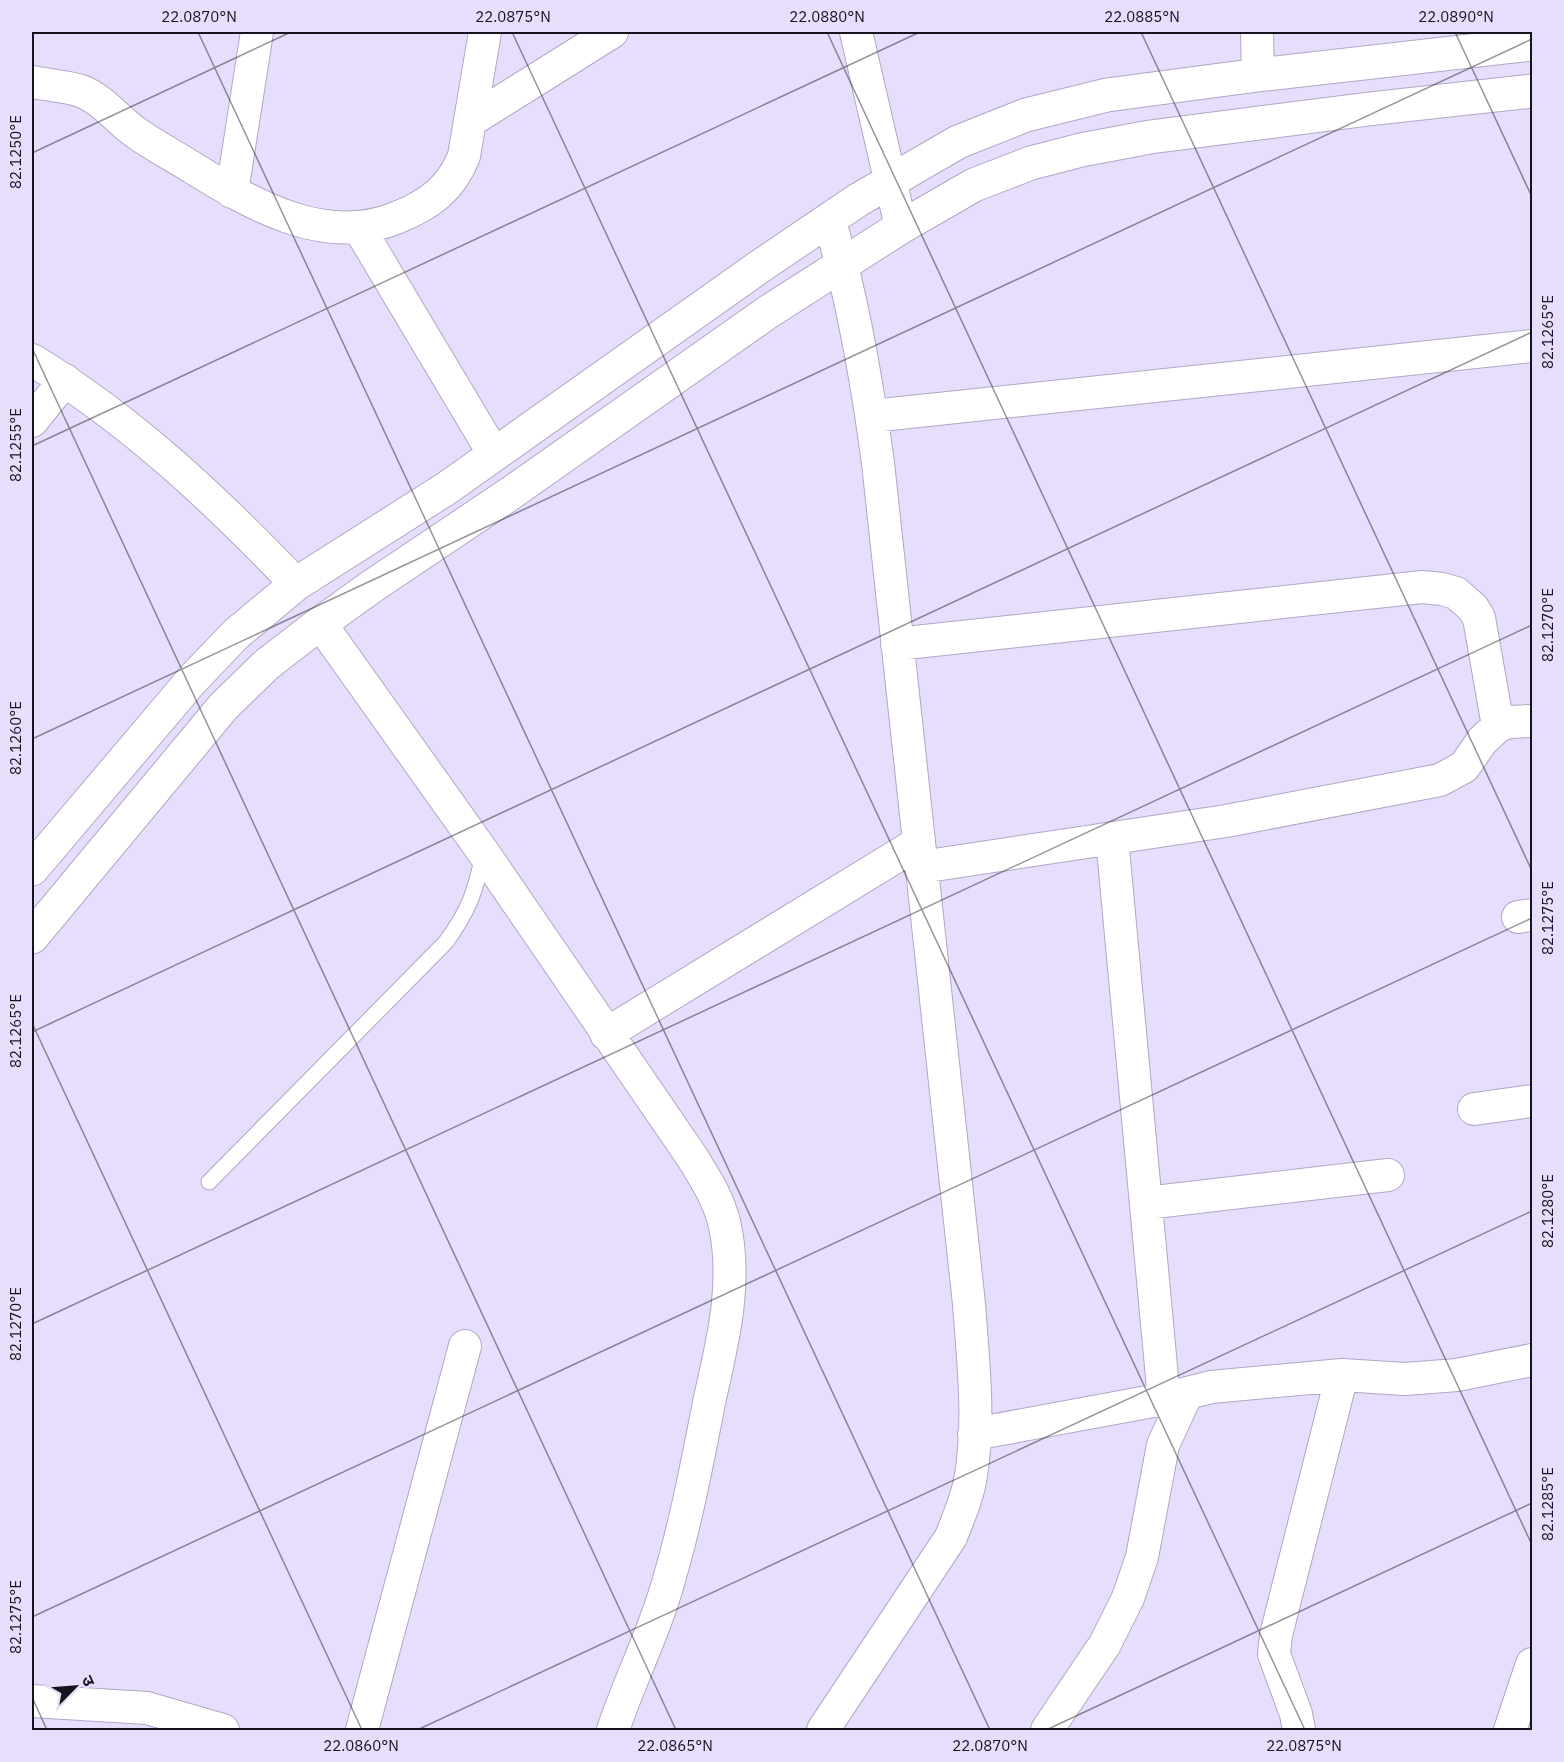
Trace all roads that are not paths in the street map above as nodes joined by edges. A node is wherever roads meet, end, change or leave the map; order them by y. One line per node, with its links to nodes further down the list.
1 (256, 32): 12 (street)
2 (485, 32): 10 (street)
3 (612, 32): 10 (street)
4 (856, 32): 11 (street)
5 (1257, 32): 7 (street)
6 (1533, 44): 7 (main road)
7 (1257, 75): 11 (main road)
8 (32, 82): 12 (street)
9 (1533, 91): 14 (main road)
10 (470, 121): 15 (street)
11 (891, 181): 13 (main road); 14 (street)
12 (232, 192): 15 (street)
13 (830, 219): 16 (street); 22 (main road)
14 (902, 227): 16 (main road)
15 (359, 228): 22 (street)
16 (843, 264): 20 (street); 24 (main road)
17 (1533, 346): 20 (street)
18 (32, 360): 19 (street)
19 (65, 380): 21 (street); 23 (street)
20 (872, 416): 25 (street)
21 (32, 421)
22 (494, 454): 23 (main road)
23 (296, 584): 31 (main road)
24 (320, 623): 29 (street); 32 (main road)
25 (897, 644): 27 (street); 30 (street)
26 (1533, 721): 27 (street)
27 (1498, 726): 28 (street)
28 (1112, 838): 30 (street); 38 (street)
29 (483, 852): 33 (street); 37 (lane)
30 (920, 855): 33 (street); 43 (street)
31 (32, 869)
32 (32, 937)
33 (606, 1034): 48 (street)
34 (1533, 1101): 35 (street)
35 (1474, 1109)
36 (1388, 1175): 38 (street)
37 (209, 1182)
38 (1146, 1203): 42 (street)
39 (465, 1346): 47 (street)
40 (1533, 1360): 41 (street)
41 (1342, 1375): 42 (street); 51 (street)
42 (1176, 1396): 43 (street); 50 (street)
43 (974, 1434): 49 (street)
44 (1533, 1664): 52 (street)
45 (32, 1701): 46 (street)
46 (223, 1731)
47 (362, 1731)
48 (613, 1731)
49 (823, 1731)
50 (1047, 1731)
51 (1299, 1731)
52 (1510, 1731)

